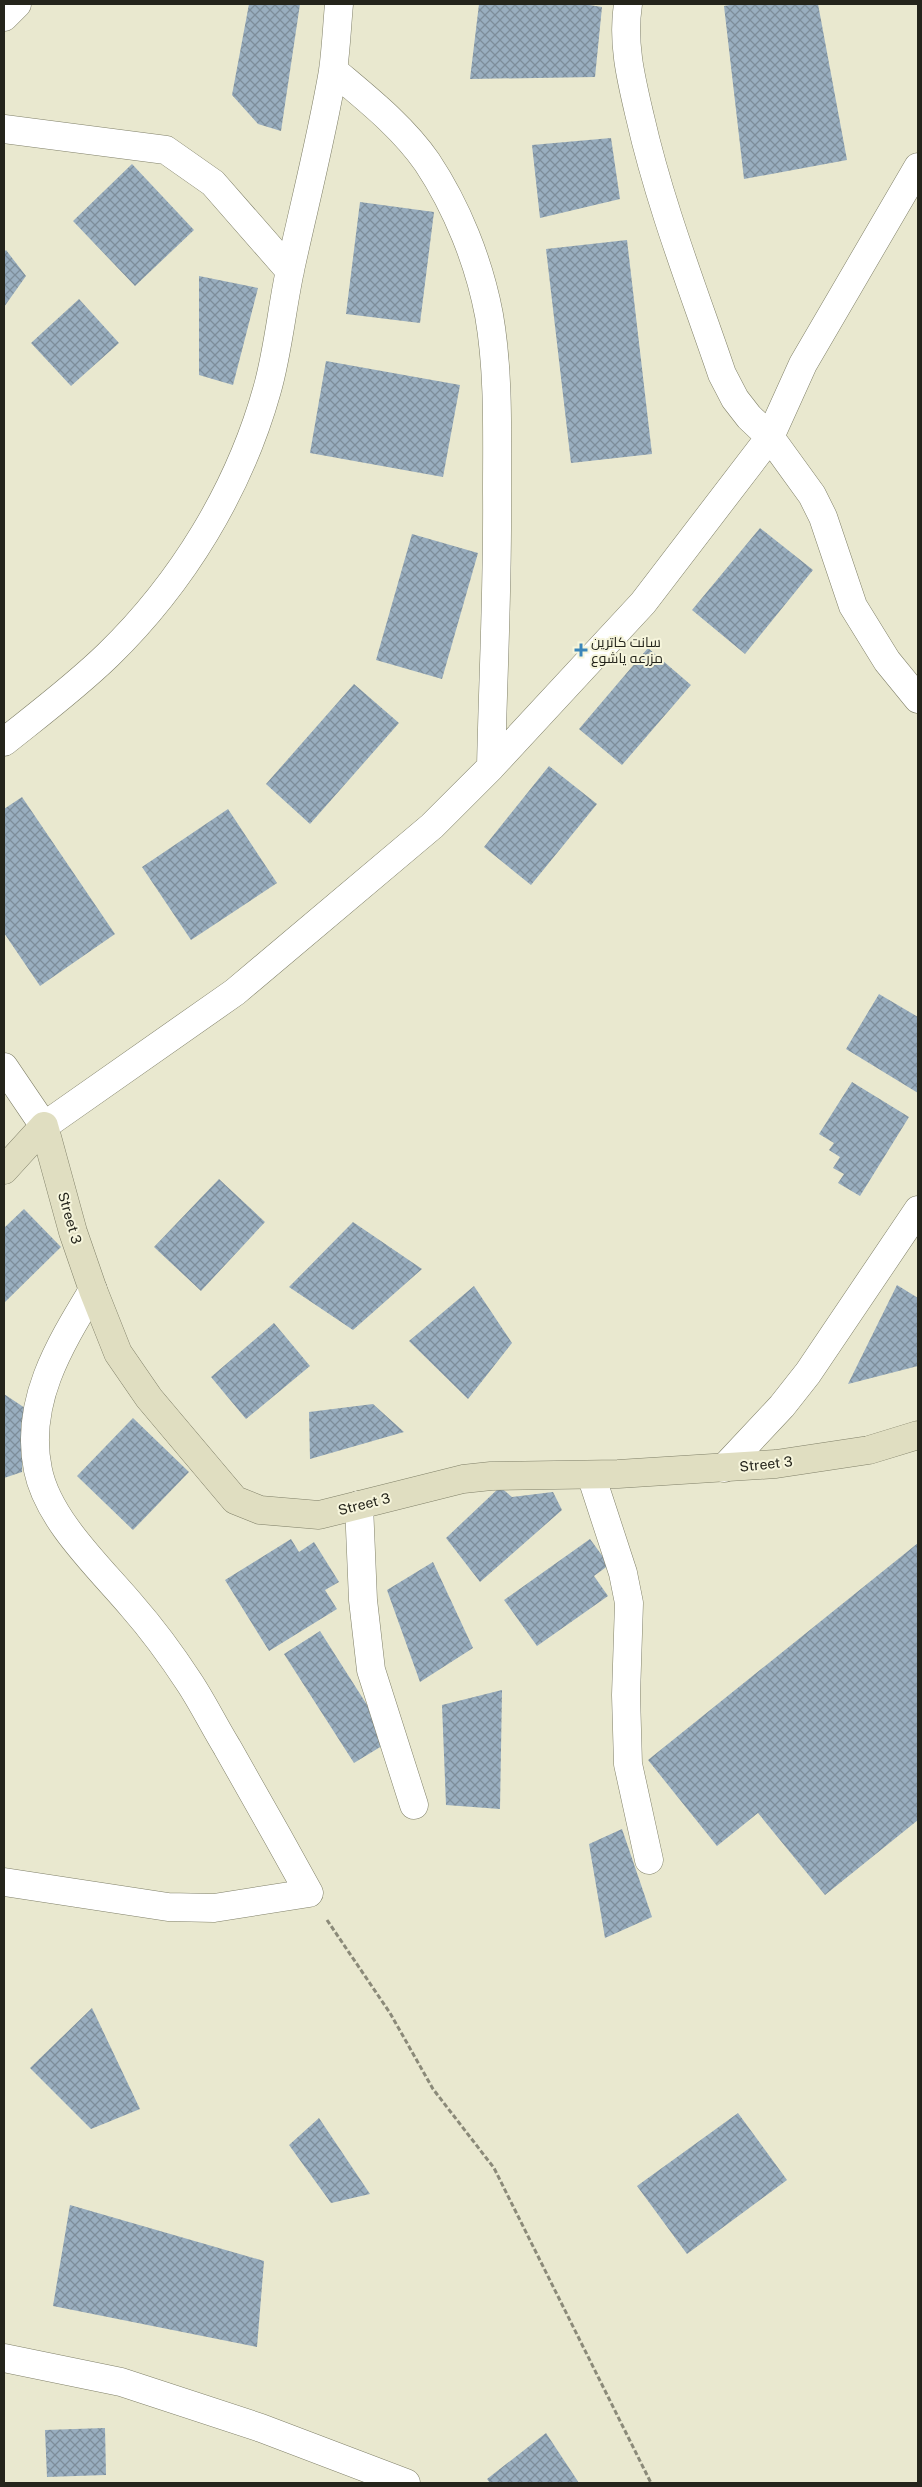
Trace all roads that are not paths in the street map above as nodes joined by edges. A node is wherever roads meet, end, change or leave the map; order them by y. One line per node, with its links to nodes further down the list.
1 (17, 4): 4 (street)
2 (339, 4): 5 (street)
3 (628, 4): 9 (street)
4 (4, 17)
5 (333, 70): 8 (street); 12 (street)
6 (4, 129): 8 (street)
7 (918, 167): 9 (street)
8 (290, 271): 11 (street)
9 (770, 437): 10 (street); 12 (street)
10 (918, 699)
11 (4, 742)
12 (491, 767): 14 (street)
13 (4, 1067): 14 (street)
14 (44, 1126): 15 (street); 17 (street, Street 3)
15 (4, 1170)
16 (918, 1210): 19 (street)
17 (93, 1290): 21 (street, Street 3); 24 (street)
18 (918, 1435): 19 (street, Street 3)
19 (724, 1468): 20 (street, Street 3)
20 (592, 1475): 21 (street, Street 3); 23 (street)
21 (359, 1505): 22 (street)
22 (414, 1805)
23 (649, 1860)
24 (4, 1882)
25 (4, 2358): 26 (street)
26 (406, 2483)

